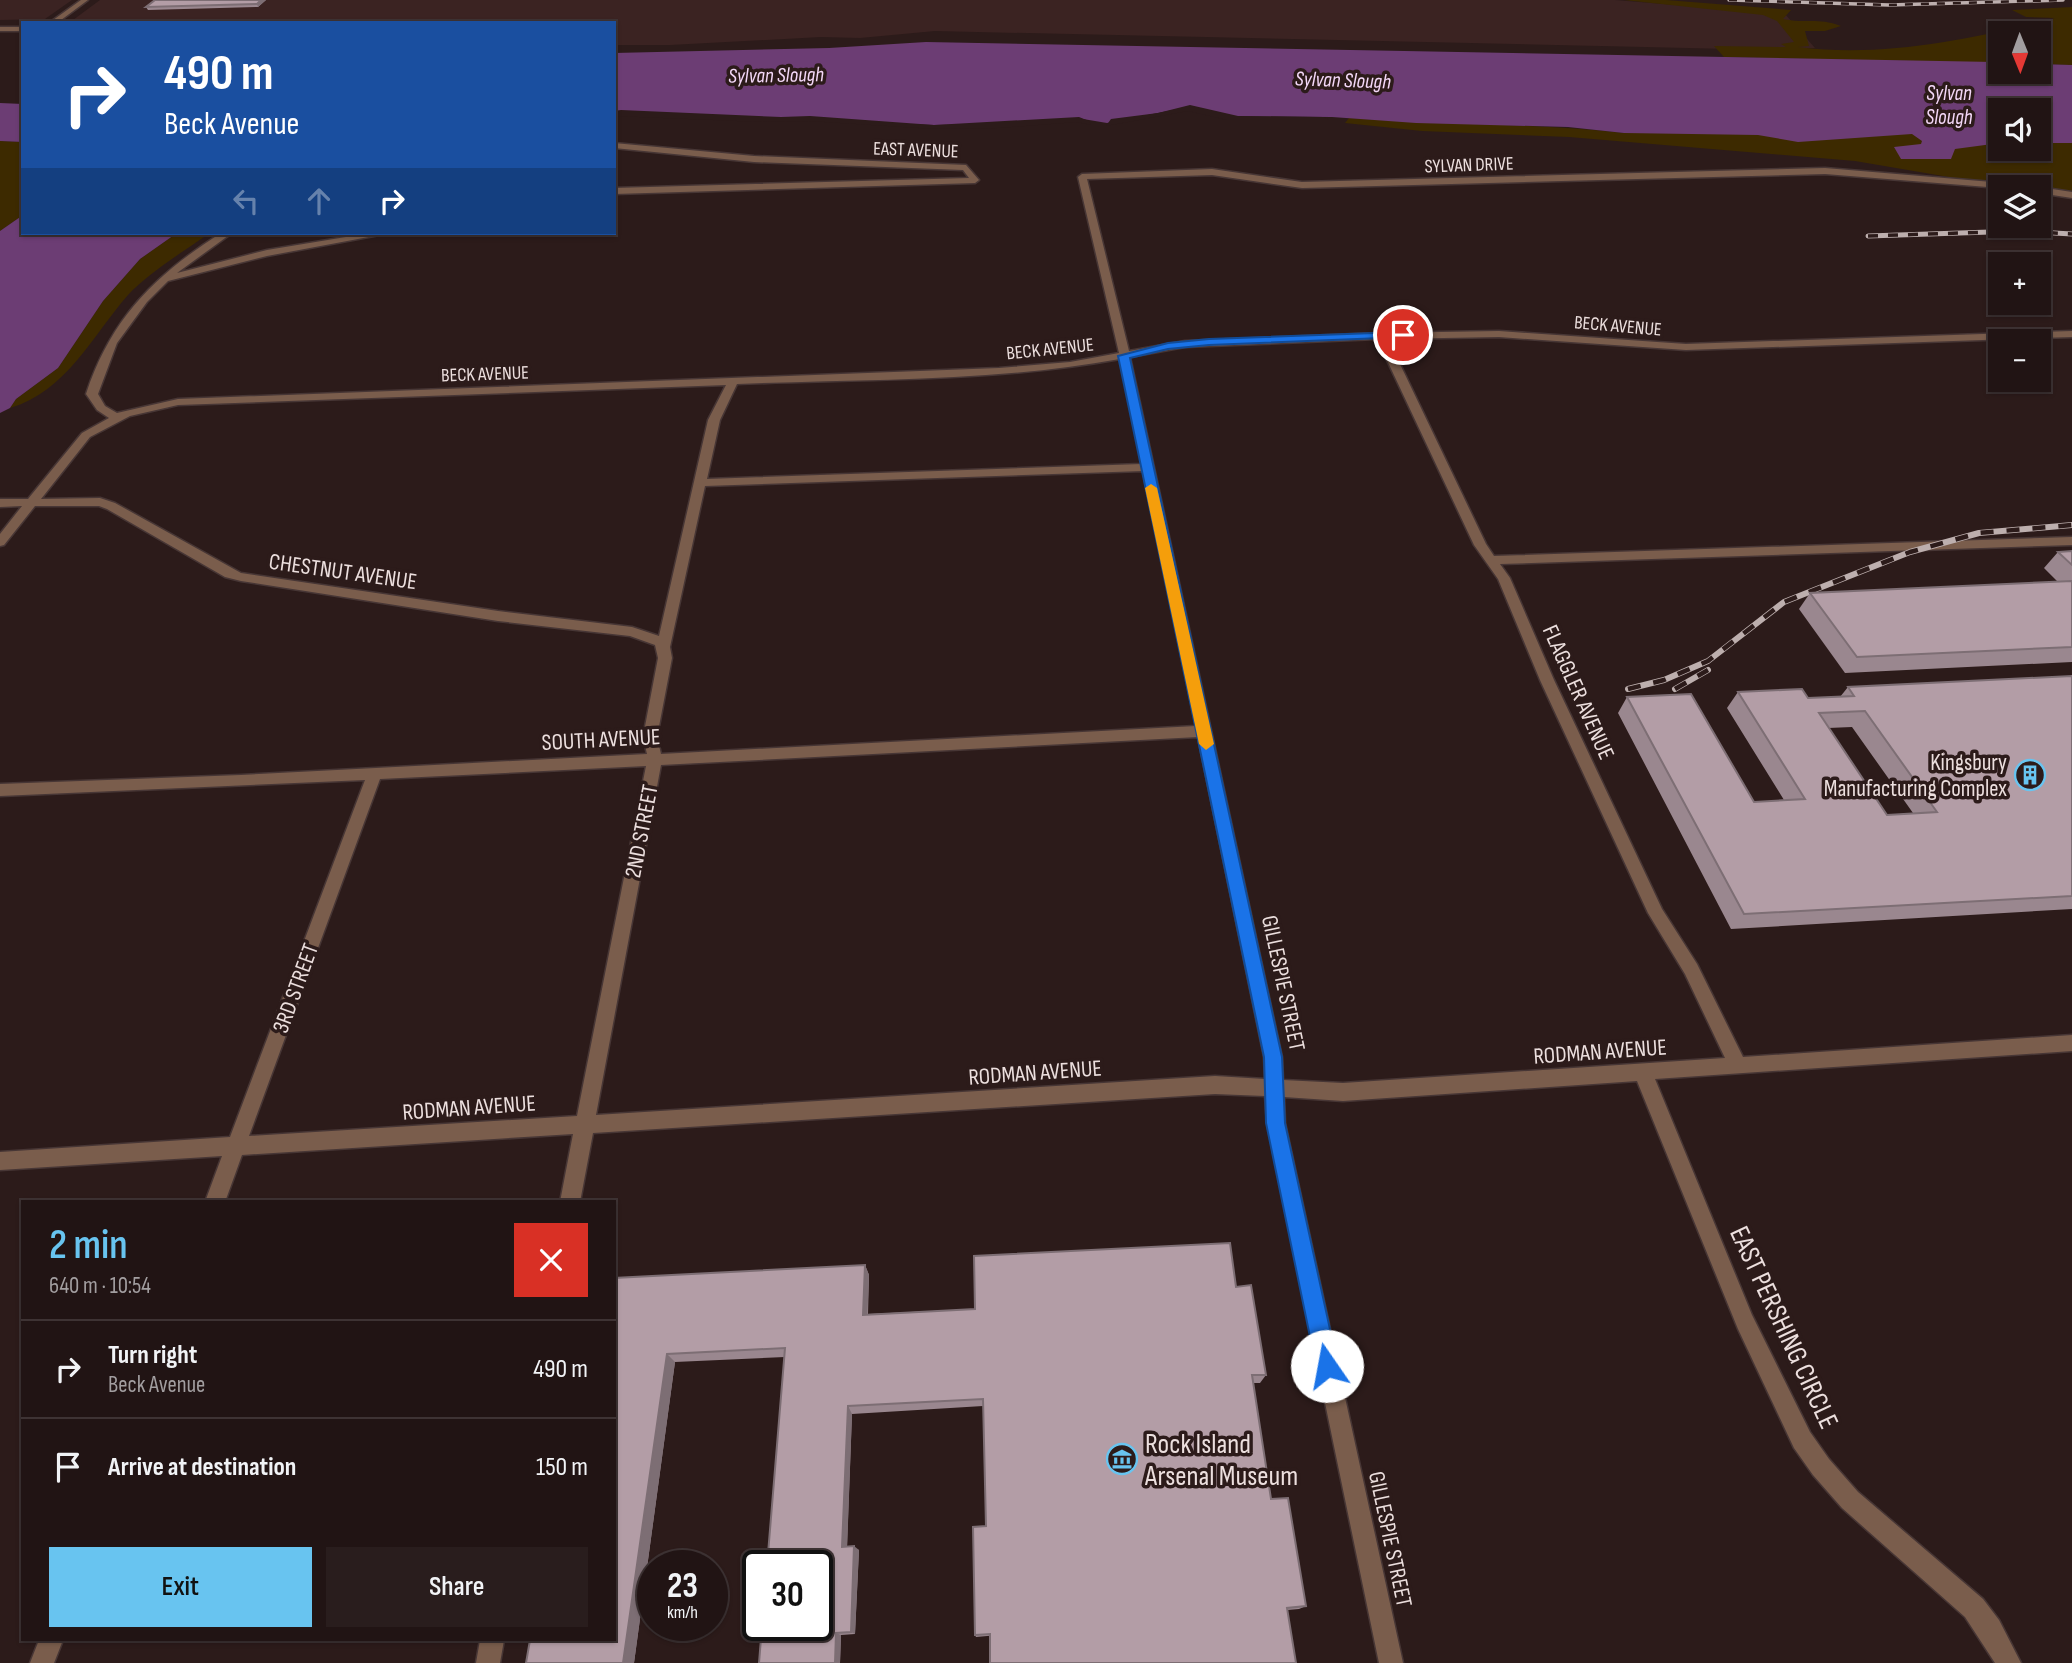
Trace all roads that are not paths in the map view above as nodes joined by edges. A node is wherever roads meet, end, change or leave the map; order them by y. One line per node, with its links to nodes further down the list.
1 (85, 0): 2 (street)
2 (55, 21)
3 (0, 29): 4 (street)
4 (21, 29)
5 (616, 145): 7 (street, EAST AVENUE)
6 (1988, 185): 13 (street, SYLVAN DRIVE)
7 (616, 191)
8 (2051, 192): 9 (street)
9 (2072, 195)
10 (224, 235): 12 (street)
11 (373, 235): 12 (street)
12 (162, 279): 19 (street)
13 (1119, 330): 16 (street); 17 (street, SYLVAN DRIVE)
14 (2072, 334): 15 (street, BECK AVENUE)
15 (1381, 336): 16 (street, BECK AVENUE); 26 (street, FLAGGLER AVENUE)
16 (1190, 344): 17 (street, BECK AVENUE)
17 (1124, 356): 18 (street, BECK AVENUE); 20 (street, GILLESPIE STREET)
18 (732, 381): 19 (street, BECK AVENUE); 21 (street, 2ND STREET)
19 (116, 417): 22 (street)
20 (1146, 467): 21 (street); 28 (street, GILLESPIE STREET)
21 (700, 483): 27 (street, 2ND STREET)
22 (31, 502): 23 (street, CHESTNUT AVENUE); 25 (street); 27 (street, CHESTNUT AVENUE)
23 (0, 503)
24 (2072, 541): 26 (street)
25 (0, 542)
26 (1491, 561): 33 (street, FLAGGLER AVENUE)
27 (663, 647): 29 (street, 2ND STREET)
28 (1203, 731): 29 (street, SOUTH AVENUE); 35 (street, GILLESPIE STREET)
29 (655, 758): 30 (street, SOUTH AVENUE); 36 (street, 2ND STREET)
30 (375, 774): 31 (street, SOUTH AVENUE); 37 (street, 3RD STREET)
31 (0, 790)
32 (2072, 1043): 33 (street, RODMAN AVENUE)
33 (1738, 1066): 34 (street, RODMAN AVENUE)
34 (1643, 1073): 35 (street, RODMAN AVENUE); 46 (street, EAST PERSHING CIRCLE)
35 (1276, 1088): 36 (street, RODMAN AVENUE); 45 (street, GILLESPIE STREET)
36 (584, 1125): 37 (street, RODMAN AVENUE); 40 (street, 2ND STREET)
37 (236, 1146): 38 (street, RODMAN AVENUE); 39 (street, 3RD STREET)
38 (0, 1161)
39 (216, 1200)
40 (570, 1200)
41 (51, 1641): 43 (street)
42 (492, 1641): 44 (street)
43 (42, 1663)
44 (488, 1663)
45 (1391, 1663)
46 (2009, 1663)

